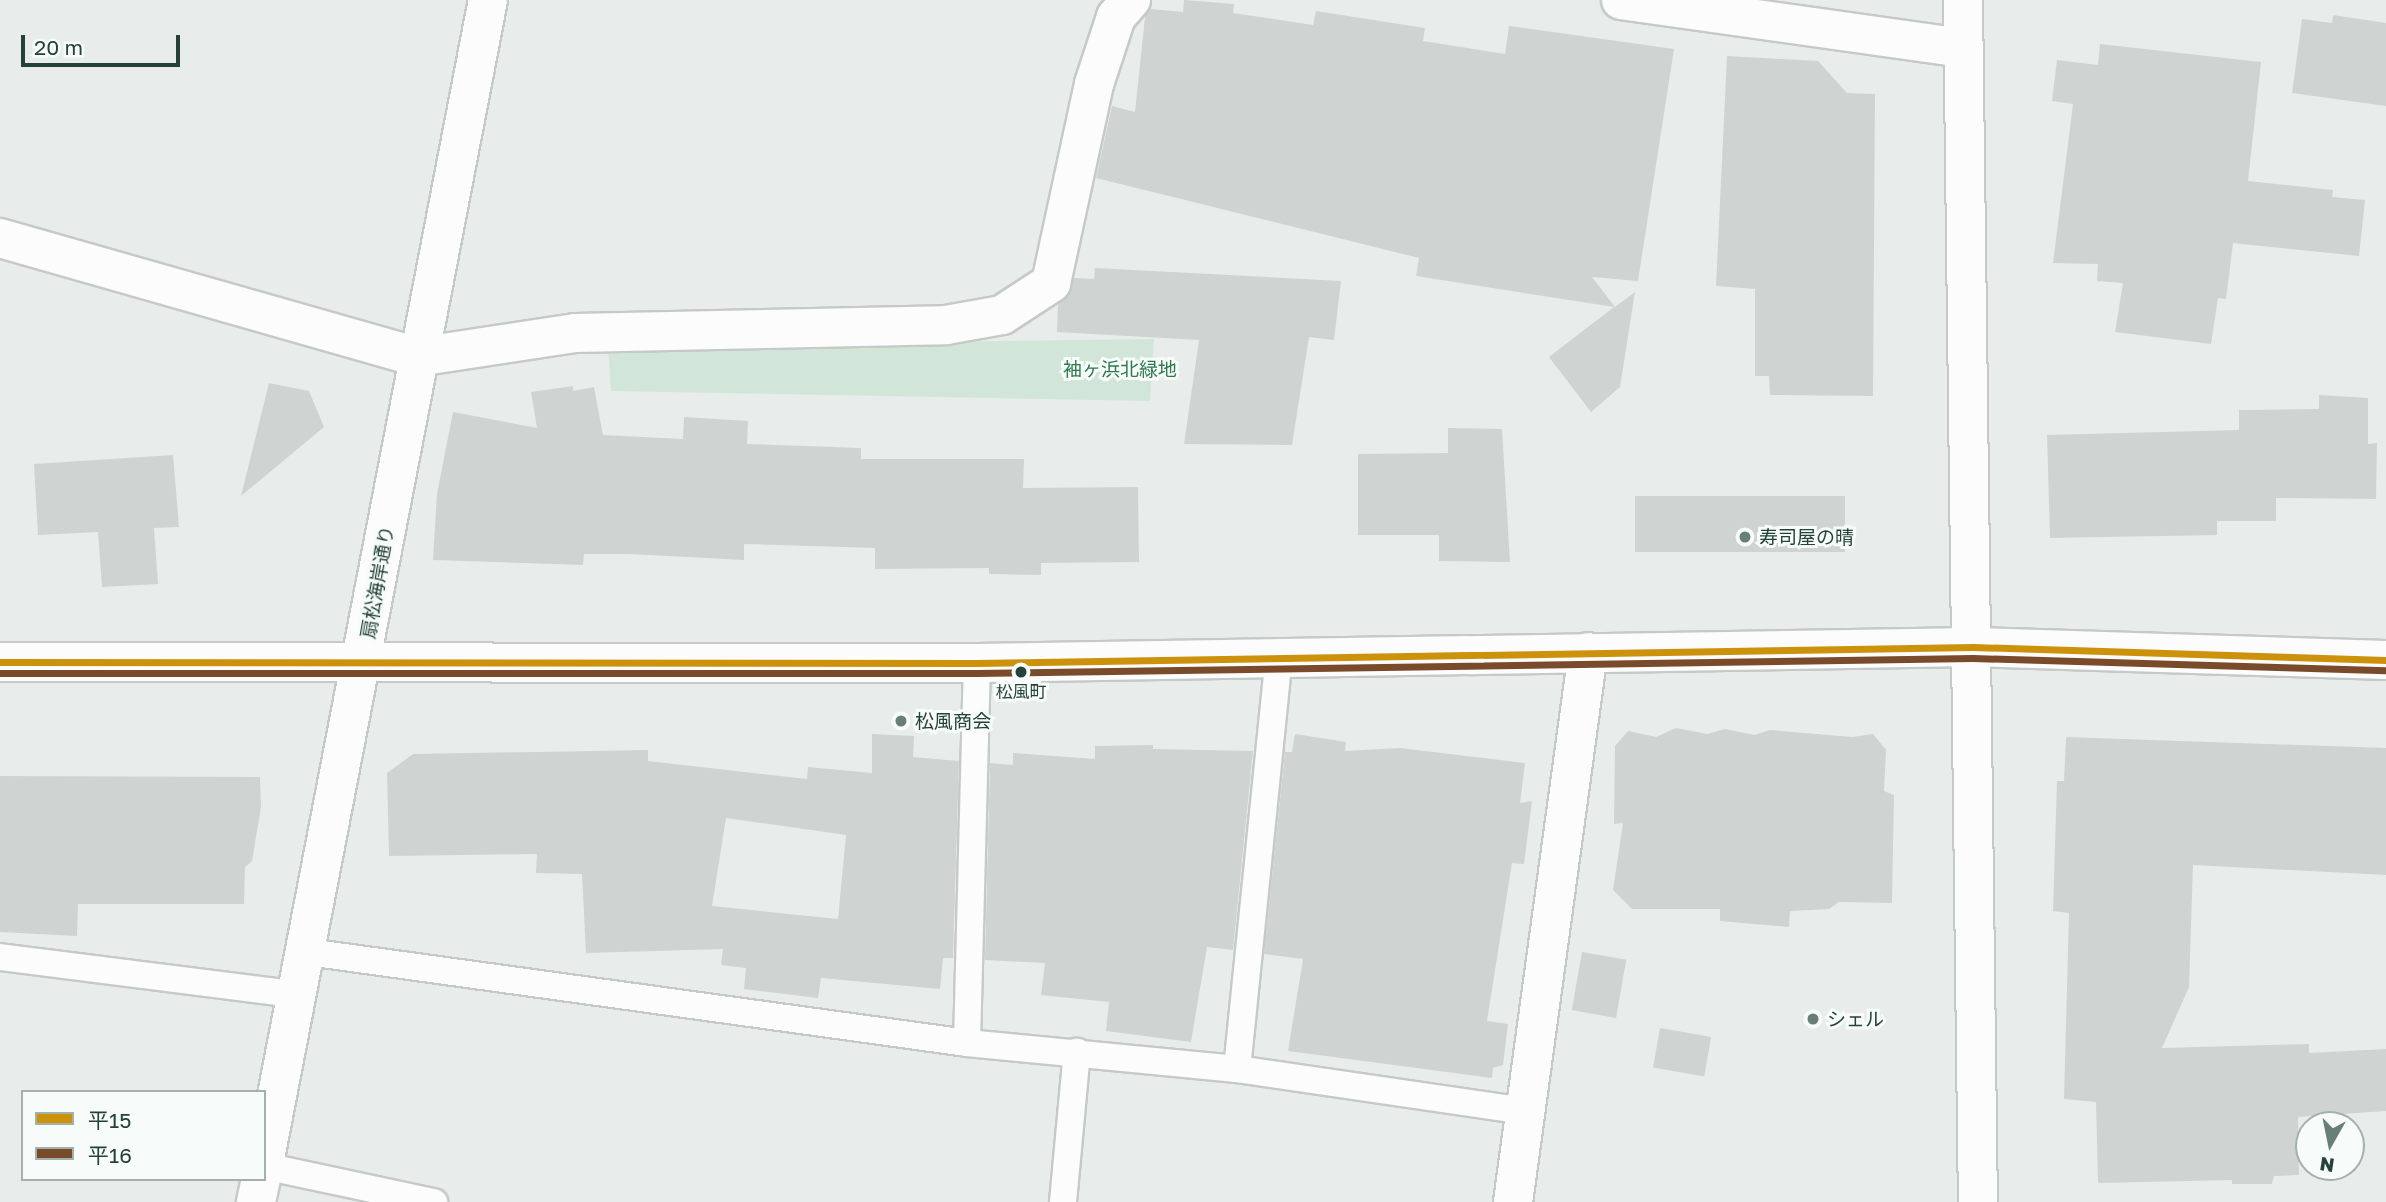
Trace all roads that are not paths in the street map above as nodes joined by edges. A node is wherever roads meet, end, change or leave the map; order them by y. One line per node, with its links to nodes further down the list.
1 (488, 0): 7 (street, 扇松海岸通り)
2 (1131, 0): 7 (street)
3 (1621, 0): 5 (street)
4 (1963, 0): 5 (street)
5 (1962, 48): 8 (street)
6 (0, 238): 7 (street)
7 (417, 356): 13 (street, 扇松海岸通り)
8 (1973, 647): 9 (street); 11 (street); 29 (street)
9 (1588, 652): 10 (street); 21 (street)
10 (1279, 655): 14 (street); 20 (lane)
11 (2386, 660)
12 (0, 662): 13 (street)
13 (362, 662): 14 (street); 15 (street, 扇松海岸通り)
14 (977, 663): 18 (lane)
15 (308, 951): 17 (street, 扇松海岸通り); 18 (lane)
16 (0, 957): 17 (lane)
17 (299, 995): 22 (street, 扇松海岸通り)
18 (967, 1042): 19 (lane)
19 (1077, 1052): 20 (lane); 27 (lane)
20 (1237, 1069): 21 (lane)
21 (1525, 1111): 28 (street)
22 (266, 1154)
23 (266, 1164): 26 (lane)
24 (261, 1181): 25 (street)
25 (256, 1202)
26 (434, 1202)
27 (1063, 1202)
28 (1513, 1202)
29 (1978, 1202)

